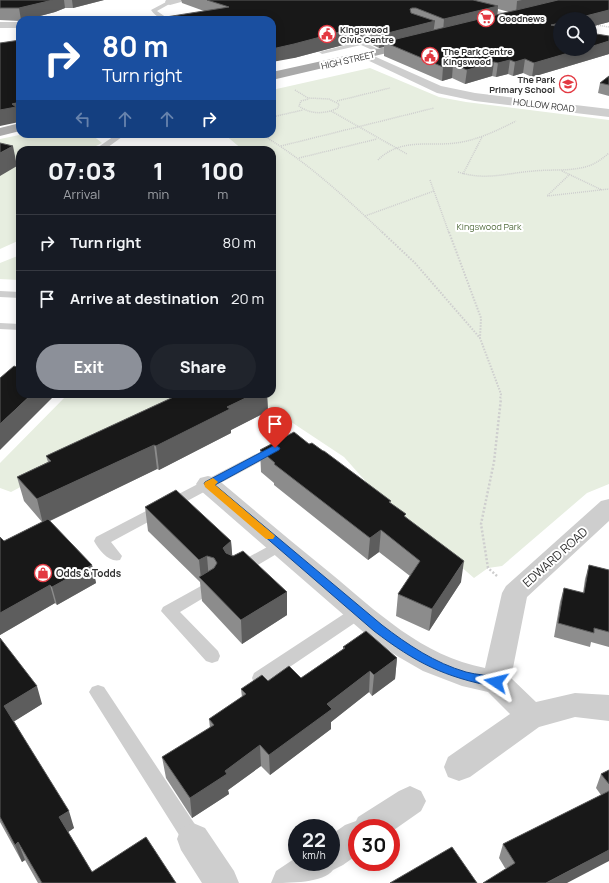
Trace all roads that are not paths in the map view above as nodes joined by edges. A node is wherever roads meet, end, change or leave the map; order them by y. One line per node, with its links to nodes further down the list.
1 (437, 0): 5 (street)
2 (173, 1): 4 (lane)
3 (528, 15): 5 (main road)
4 (161, 16)
5 (516, 18): 6 (main road)
6 (493, 24)
7 (0, 25): 8 (street)
8 (16, 25)
9 (422, 42): 11 (main road, HIGH STREET)
10 (322, 52): 11 (lane)
11 (381, 52): 12 (main road, HIGH STREET)
12 (367, 56): 13 (main road, HIGH STREET); 14 (street, HOLLOW ROAD)
13 (276, 75)
14 (609, 113)
15 (16, 129): 16 (main road)
16 (0, 132)
17 (116, 138): 18 (lane)
18 (104, 146)
19 (0, 294): 20 (lane)
20 (16, 295)
21 (0, 326): 22 (lane)
22 (16, 327)
23 (289, 440): 24 (lane)
24 (208, 484): 26 (street); 27 (lane)
25 (609, 507): 33 (street, EDWARD ROAD)
26 (280, 545): 28 (lane); 30 (street)
27 (115, 556)
28 (234, 572)
29 (210, 587): 31 (lane)
30 (359, 612): 32 (lane); 33 (street)
31 (212, 656)
32 (260, 678)
33 (496, 682): 36 (street)
34 (98, 692): 40 (lane)
35 (609, 708): 36 (street)
36 (531, 716): 37 (street)
37 (459, 767)
38 (410, 801): 39 (street)
39 (383, 819)
40 (193, 839): 42 (street)
41 (306, 871): 43 (street)
42 (222, 883)
43 (288, 883)

